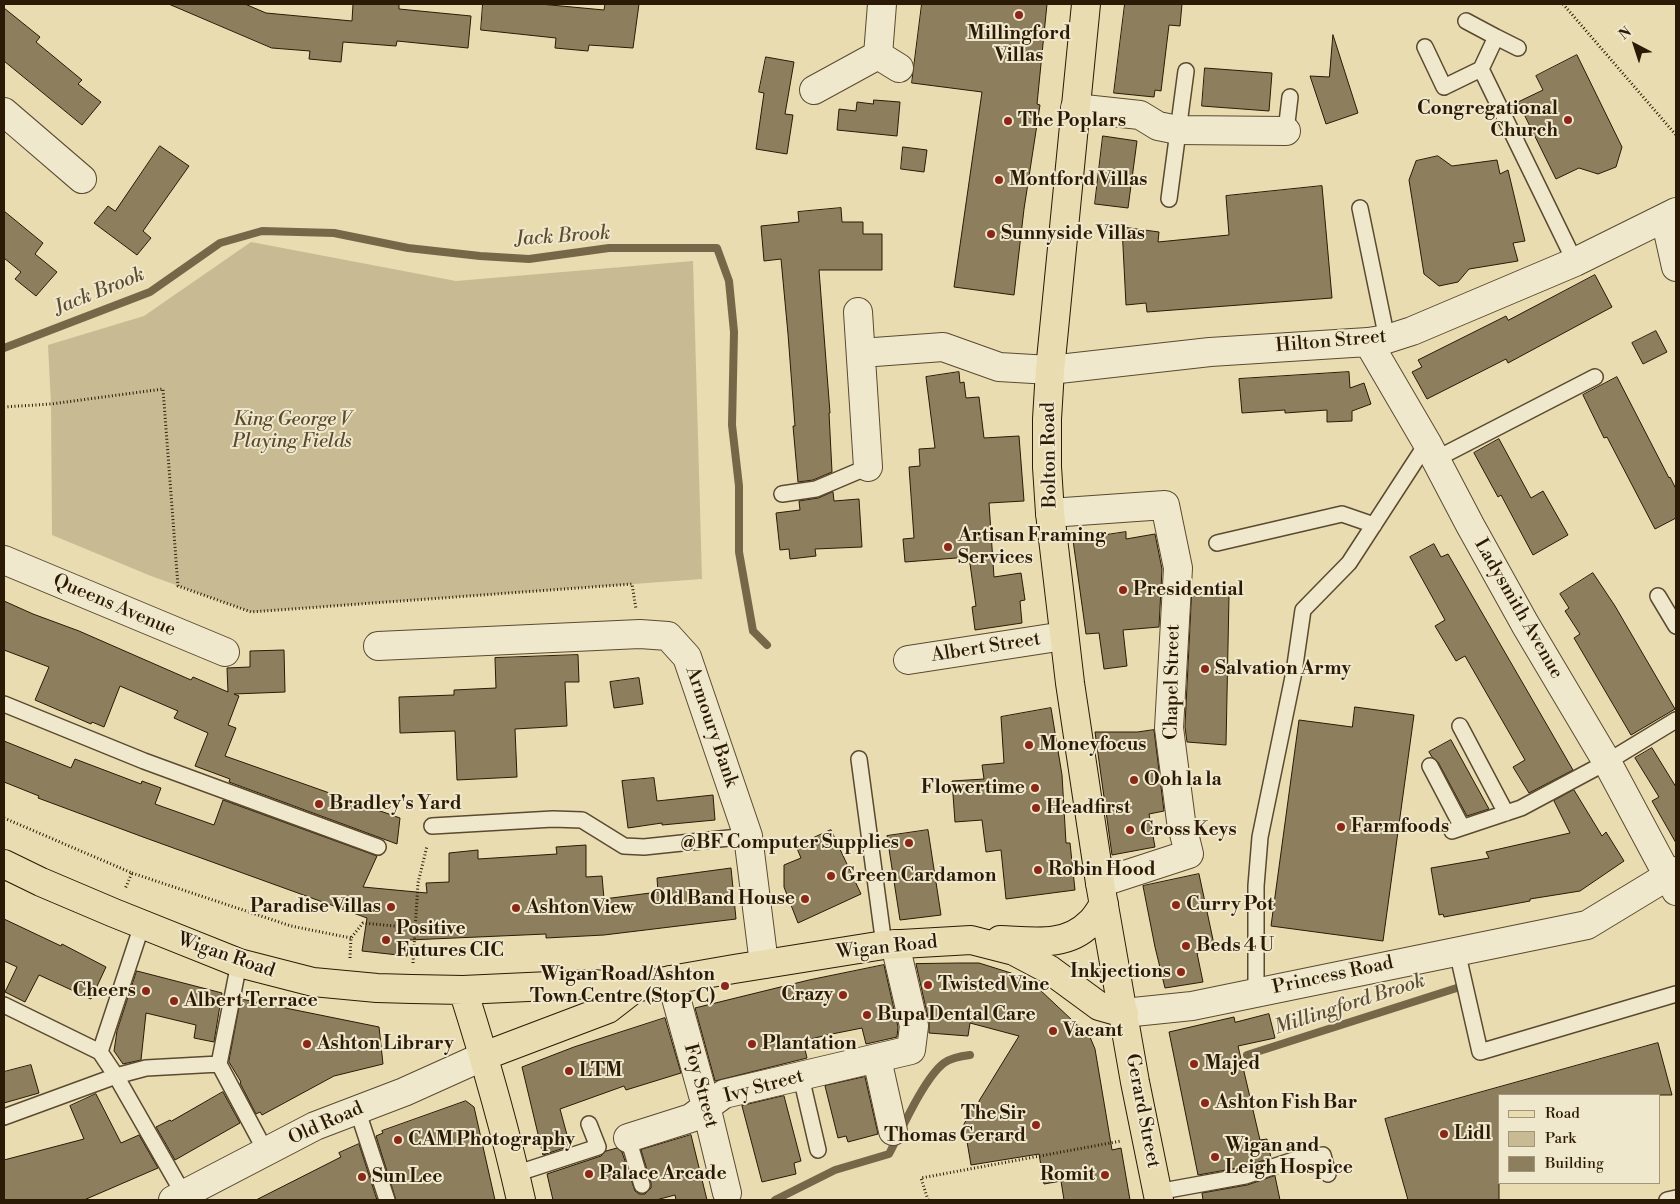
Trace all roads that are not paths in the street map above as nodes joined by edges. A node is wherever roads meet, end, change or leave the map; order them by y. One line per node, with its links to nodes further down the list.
1 (882, 4): 9 (street)
2 (1086, 4): 11 (main road, Bolton Road)
3 (1466, 21): 4 (lane)
4 (1496, 37): 6 (lane); 7 (lane)
5 (1425, 48): 7 (lane)
6 (1518, 48)
7 (1481, 69): 19 (lane)
8 (1186, 71): 13 (lane)
9 (814, 90)
10 (1290, 97): 14 (lane)
11 (1075, 108): 13 (street); 24 (main road, Bolton Road)
12 (4, 112): 15 (street)
13 (1178, 130): 14 (street); 16 (lane)
14 (1286, 131)
15 (82, 179)
16 (1169, 199)
17 (1360, 208): 22 (lane)
18 (1670, 215): 19 (street, Hilton Street); 20 (street)
19 (1575, 262): 22 (street, Hilton Street)
20 (1676, 267)
21 (858, 312): 23 (street)
22 (1378, 340): 24 (street, Hilton Street); 26 (street, Ladysmith Avenue)
23 (861, 353): 24 (street, Hilton Street); 27 (street)
24 (1050, 370): 29 (main road, Bolton Road)
25 (1595, 377): 26 (lane)
26 (1432, 451): 30 (lane); 43 (street, Ladysmith Avenue)
27 (868, 467): 28 (lane)
28 (782, 494)
29 (1050, 513): 35 (main road, Bolton Road); 51 (street, Chapel Street)
30 (1374, 525): 31 (lane); 61 (lane)
31 (1217, 543)
32 (4, 560): 37 (street, Queens Avenue)
33 (1658, 596): 34 (lane)
34 (1676, 626)
35 (1064, 636): 38 (street, Albert Street); 51 (main road, Bolton Road)
36 (378, 646): 47 (street, Armoury Bank)
37 (225, 652)
38 (908, 660)
39 (4, 704): 48 (lane)
40 (1676, 720): 43 (lane)
41 (1460, 726): 45 (lane)
42 (859, 759): 54 (lane)
43 (1607, 762): 45 (lane); 50 (street, Ladysmith Avenue)
44 (1430, 766): 45 (lane)
45 (1506, 813)
46 (432, 826): 47 (lane)
47 (748, 836): 57 (street, Armoury Bank)
48 (378, 847)
49 (4, 864): 52 (main road, Wigan Road)
50 (1673, 879): 55 (street, Princess Road)
51 (1102, 893): 53 (main road); 64 (main road, Gerard Street)
52 (142, 925): 56 (main road, Wigan Road); 65 (lane)
53 (971, 940): 54 (main road, Wigan Road); 64 (main road, Wigan Road)
54 (890, 945): 57 (main road, Wigan Road); 67 (street, Ivy Street)
55 (1457, 954): 61 (street, Princess Road); 62 (lane)
56 (239, 963): 60 (main road, Wigan Road); 68 (lane)
57 (764, 964): 58 (main road, Wigan Road)
58 (671, 980): 59 (main road, Wigan Road); 71 (street, Foy Street)
59 (635, 988): 60 (main road, Wigan Road); 66 (main road, Wigan Road)
60 (463, 990): 66 (main road)
61 (1256, 992): 64 (street, Princess Road)
62 (1676, 994)
63 (4, 1005): 65 (lane)
64 (1124, 1013): 83 (main road, Gerard Street)
65 (100, 1052): 69 (lane)
66 (484, 1056): 72 (street, Old Road); 81 (main road)
67 (877, 1059): 70 (street, Ivy Street); 75 (street)
68 (219, 1064): 69 (lane); 78 (lane)
69 (116, 1076): 73 (lane); 84 (lane)
70 (800, 1077): 71 (street, Ivy Street); 77 (lane)
71 (706, 1106): 76 (street, Ivy Street); 82 (street, Foy Street)
72 (357, 1109): 78 (street, Old Road); 86 (lane)
73 (4, 1117)
74 (590, 1124): 81 (lane)
75 (893, 1131)
76 (628, 1138): 80 (lane)
77 (818, 1150)
78 (266, 1152): 84 (street, Old Road)
79 (1328, 1174): 83 (lane)
80 (642, 1185)
81 (518, 1187)
82 (728, 1193)
83 (1158, 1196)
84 (178, 1198)
85 (1676, 1198): 87 (lane)
86 (387, 1200)
87 (1667, 1200)

